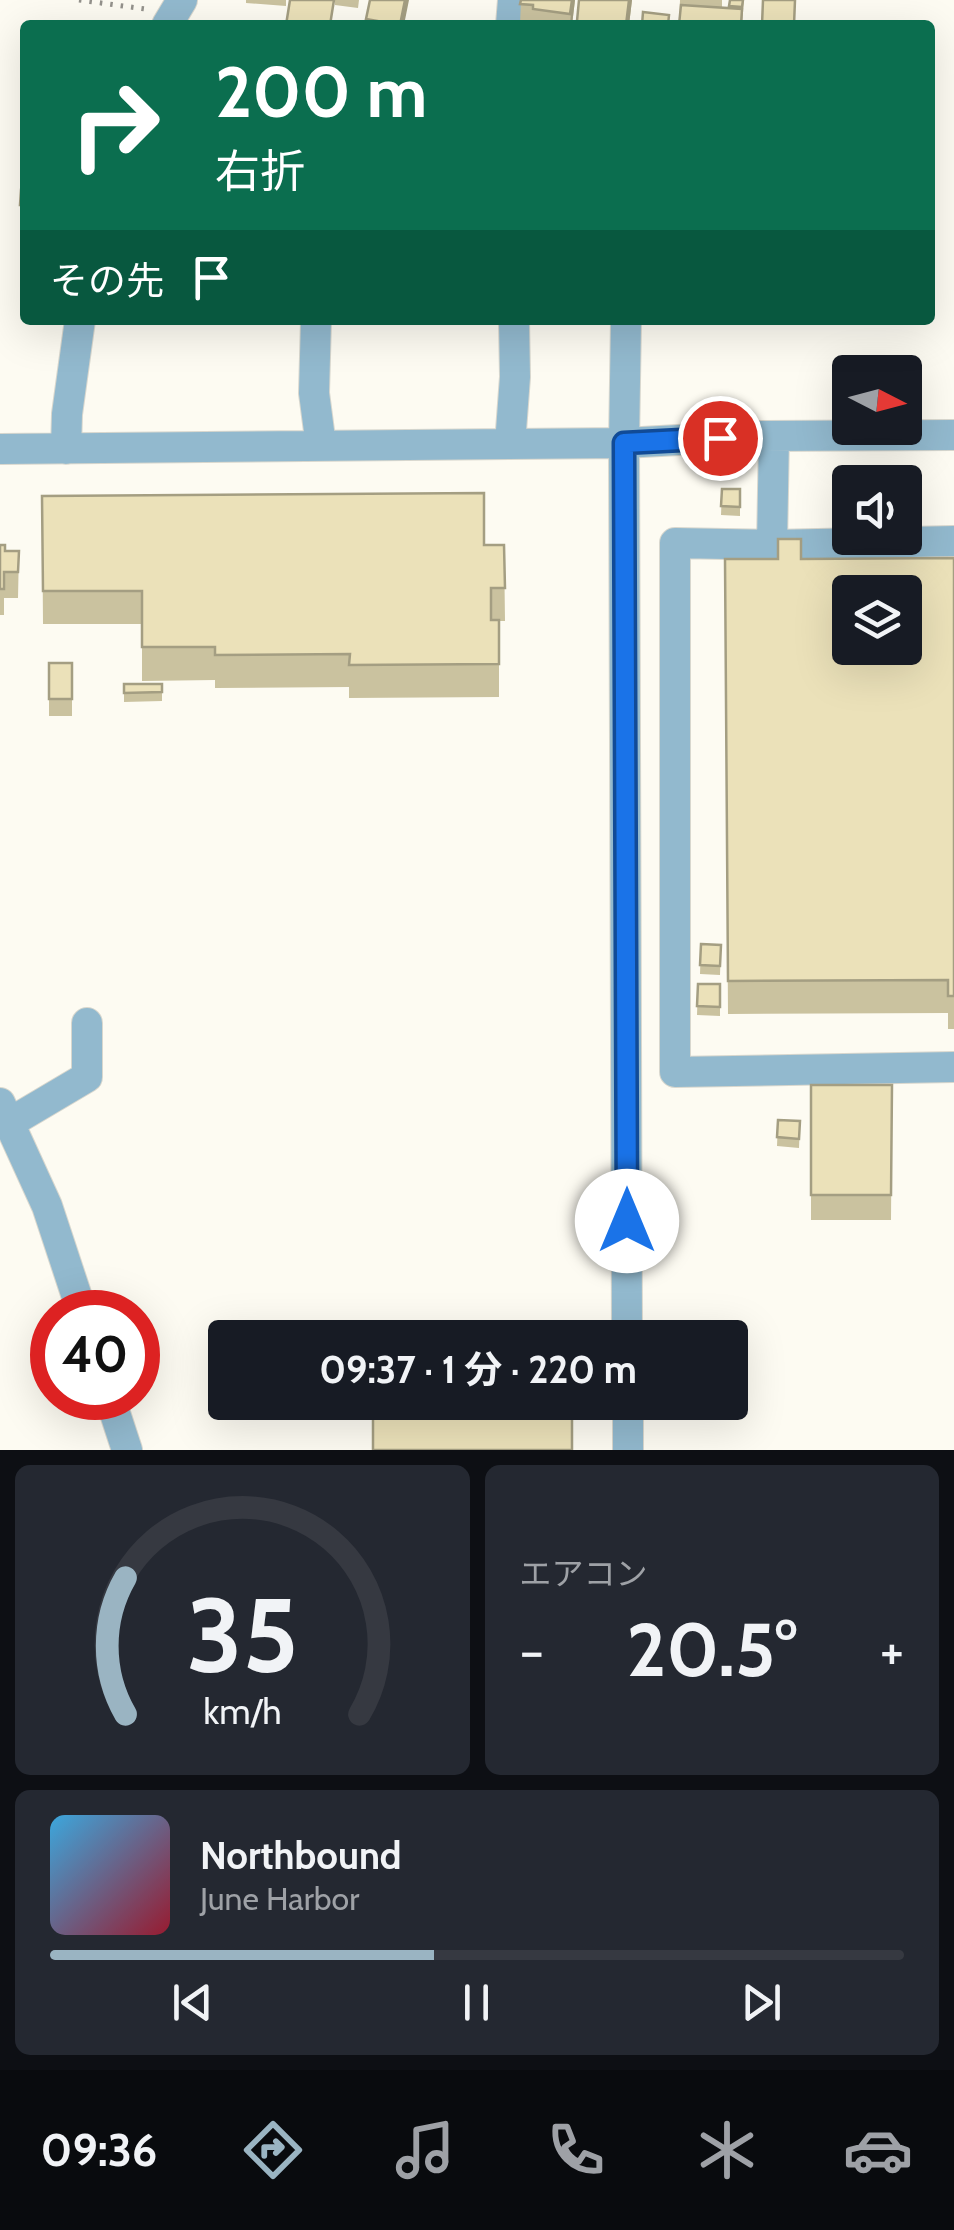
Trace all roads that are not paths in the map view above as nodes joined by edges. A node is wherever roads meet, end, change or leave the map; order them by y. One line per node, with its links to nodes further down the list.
1 (79, 325): 11 (street)
2 (316, 325): 9 (street)
3 (514, 325): 8 (street)
4 (626, 325): 7 (street)
5 (954, 435): 6 (street)
6 (774, 436): 7 (street); 13 (street)
7 (624, 443): 8 (street); 18 (street)
8 (510, 444): 9 (street)
9 (321, 446): 11 (street)
10 (0, 449): 11 (street)
11 (66, 449)
12 (954, 541): 13 (street)
13 (772, 544): 15 (street)
14 (88, 1023): 16 (street)
15 (954, 1067)
16 (5, 1113): 17 (street)
17 (75, 1290)
18 (628, 1320)
19 (117, 1420): 21 (street)
20 (628, 1420): 22 (street)
21 (127, 1450)
22 (628, 1450)

